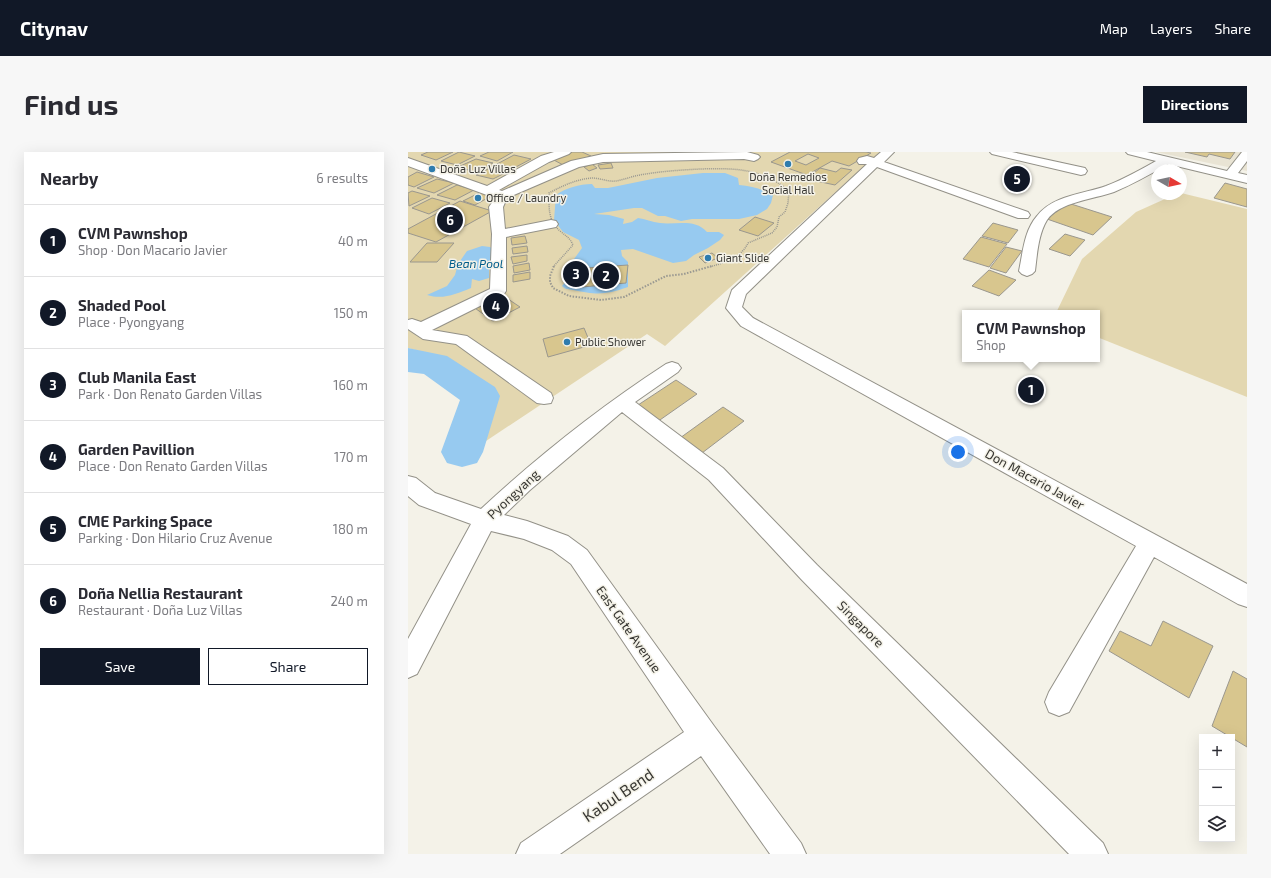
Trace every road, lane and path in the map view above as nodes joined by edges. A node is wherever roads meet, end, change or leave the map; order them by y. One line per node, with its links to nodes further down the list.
1 (565, 152): 17 (street)
2 (591, 152): 9 (street)
3 (620, 152): 9 (street)
4 (996, 152): 14 (street)
5 (1132, 152): 10 (street)
6 (1247, 152): 15 (street)
7 (759, 154): 9 (street); 13 (street)
8 (882, 155): 12 (street); 19 (street); 29 (street, Don Macario Javier)
9 (603, 158): 18 (street)
10 (1167, 160): 15 (street); 22 (street)
11 (408, 162): 17 (street)
12 (855, 165)
13 (732, 168): 20 (path); 20 (path)
14 (1081, 172)
15 (1230, 175): 16 (street)
16 (1247, 179)
17 (483, 189): 18 (street)
18 (502, 196): 21 (street)
19 (1023, 215)
20 (552, 224): 21 (street)
21 (499, 234): 23 (street)
22 (1027, 271)
23 (414, 325): 25 (street)
24 (672, 368): 26 (street, Pyongyang)
25 (544, 398)
26 (622, 402): 28 (street, Pyongyang); 36 (street, Singapore)
27 (408, 484): 28 (street, East Gate Avenue)
28 (485, 520): 31 (street, Pyongyang); 33 (street, East Gate Avenue)
29 (1150, 543): 30 (street, Don Macario Javier); 32 (street)
30 (1247, 596)
31 (408, 665)
32 (1059, 702)
33 (704, 736): 34 (street, Kabul Bend); 35 (street, East Gate Avenue)
34 (532, 854)
35 (790, 854)
36 (1092, 854)

